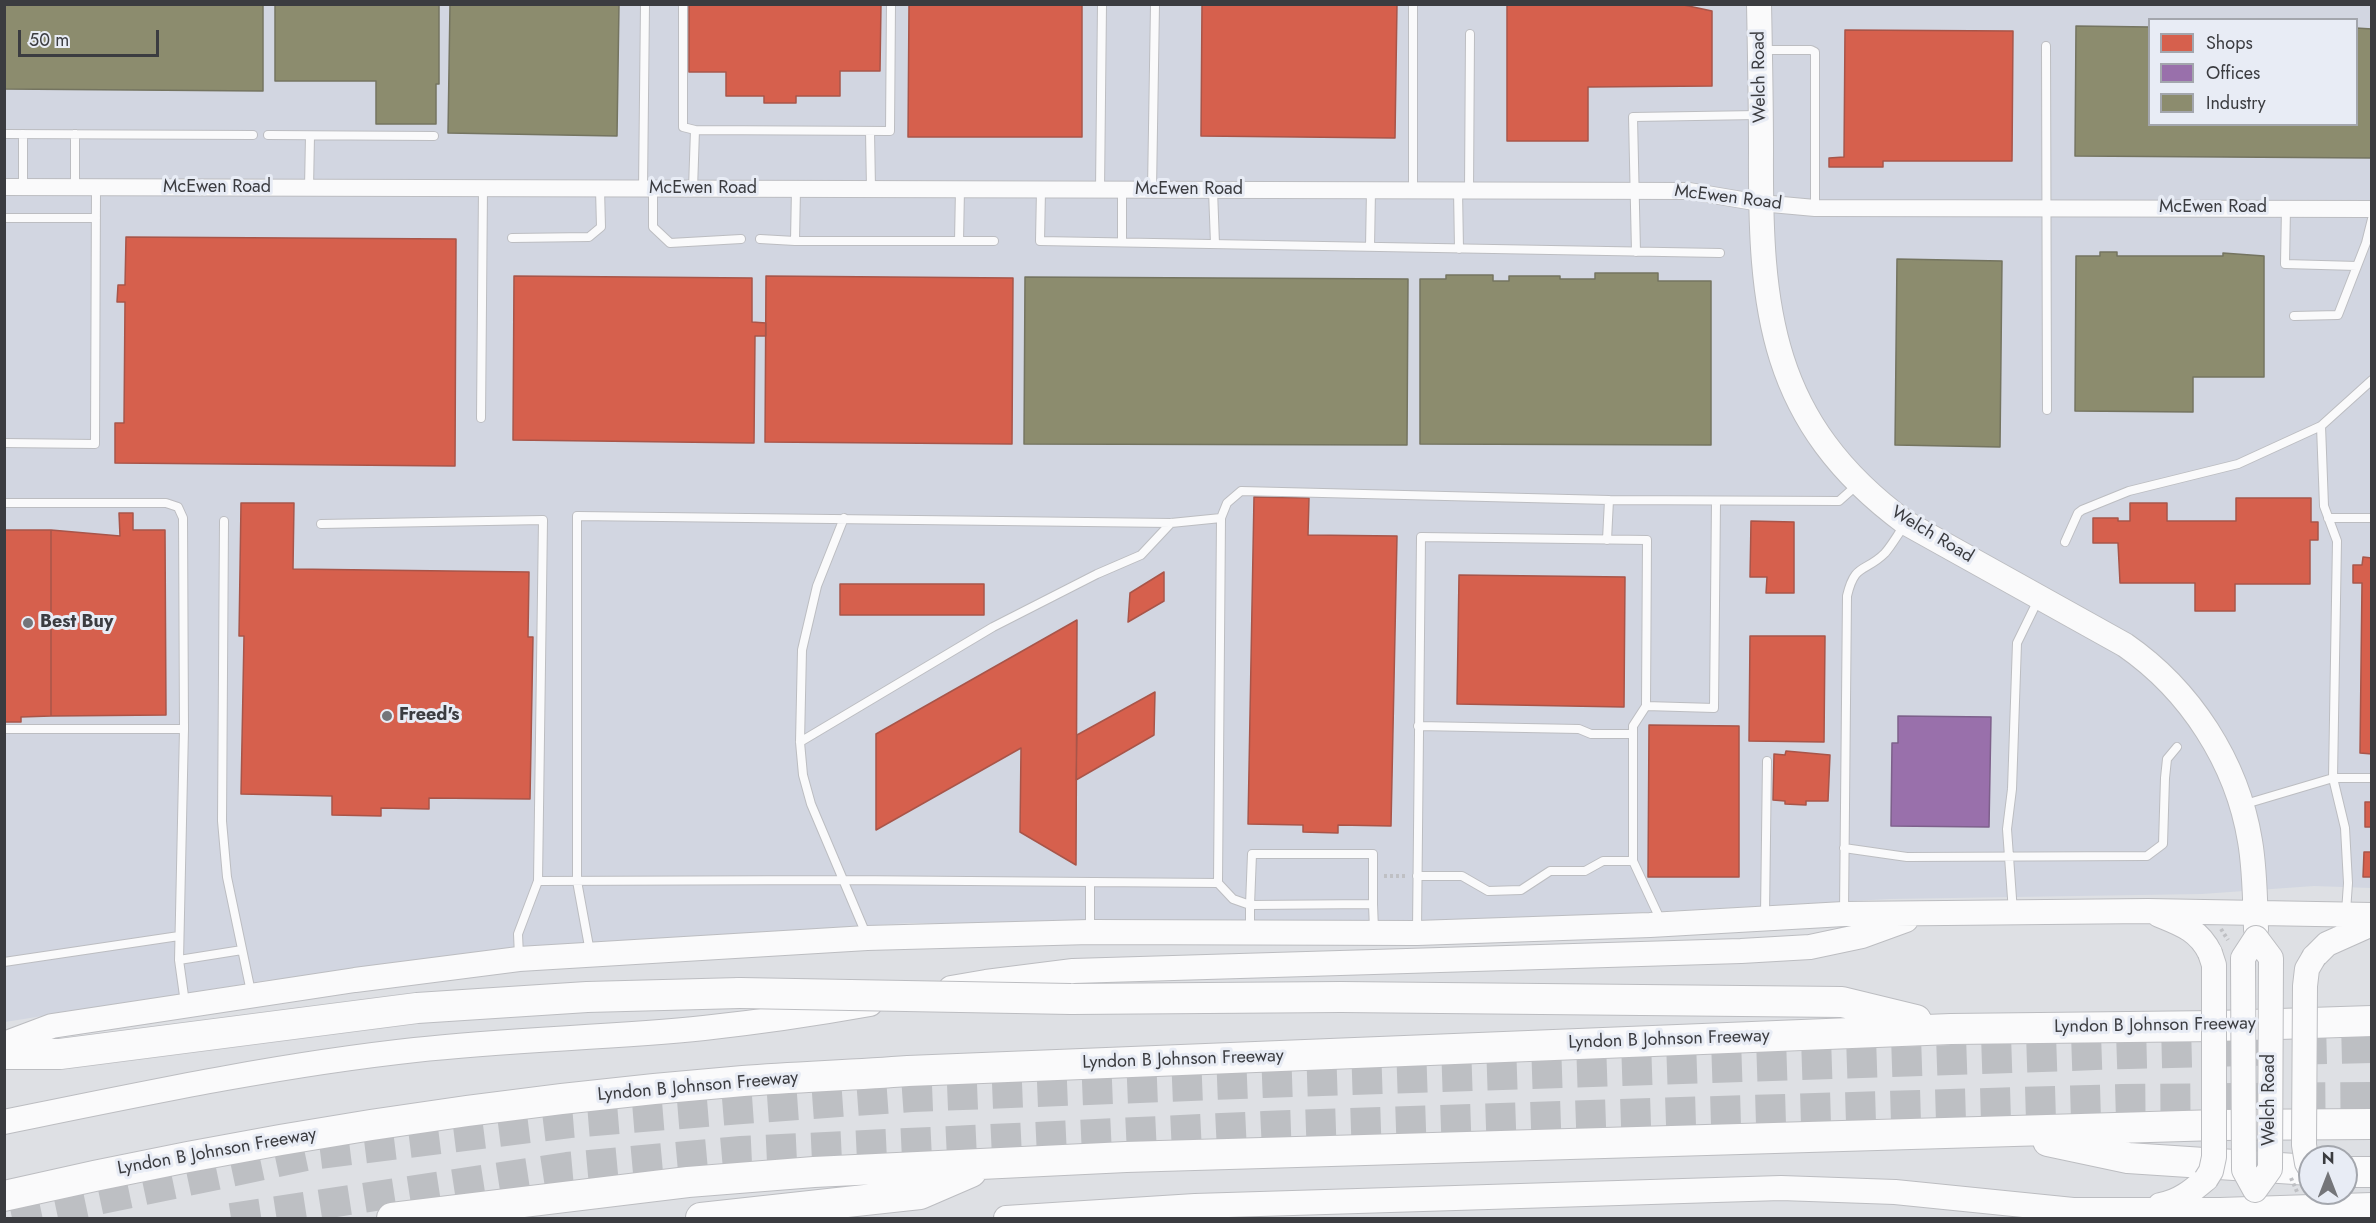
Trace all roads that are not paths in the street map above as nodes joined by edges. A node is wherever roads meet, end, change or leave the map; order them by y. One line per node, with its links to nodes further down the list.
1 (645, 4): 28 (lane)
2 (683, 4): 12 (lane)
3 (891, 4): 13 (lane)
4 (1102, 4): 34 (lane)
5 (1155, 4): 36 (lane)
6 (1413, 4): 39 (lane)
7 (1759, 4): 10 (main road, Welch Road)
8 (1470, 34): 40 (lane)
9 (2046, 46): 43 (lane)
10 (1760, 50): 11 (main road, Welch Road); 44 (lane)
11 (1761, 116): 41 (lane); 42 (main road, Welch Road)
12 (695, 130): 13 (lane); 29 (lane)
13 (870, 131): 31 (lane)
14 (4, 134): 15 (lane)
15 (23, 135): 16 (lane); 22 (lane)
16 (75, 135): 17 (lane); 23 (lane)
17 (253, 135)
18 (268, 135): 19 (lane)
19 (310, 136): 20 (lane); 25 (lane)
20 (434, 136)
21 (4, 188): 22 (street, McEwen Road)
22 (23, 188): 23 (street, McEwen Road)
23 (75, 188): 24 (street, McEwen Road)
24 (96, 188): 25 (street, McEwen Road); 48 (lane)
25 (309, 188): 26 (street, McEwen Road)
26 (483, 189): 27 (street, McEwen Road); 66 (lane)
27 (600, 189): 28 (street, McEwen Road); 50 (lane)
28 (648, 189): 29 (street, McEwen Road); 51 (lane)
29 (693, 189): 30 (street, McEwen Road)
30 (796, 189): 31 (street, McEwen Road); 53 (lane)
31 (871, 189): 32 (street, McEwen Road)
32 (960, 189): 33 (street, McEwen Road); 54 (lane)
33 (1041, 190): 34 (street, McEwen Road); 56 (lane)
34 (1100, 190): 35 (street, McEwen Road)
35 (1122, 190): 36 (street, McEwen Road); 56 (lane)
36 (1152, 190): 37 (street, McEwen Road)
37 (1213, 190): 38 (street, McEwen Road); 57 (lane)
38 (1371, 190): 39 (street, McEwen Road); 58 (lane)
39 (1413, 190): 40 (street, McEwen Road)
40 (1464, 190): 41 (street, McEwen Road); 59 (lane)
41 (1635, 191): 42 (street, McEwen Road); 60 (lane)
42 (1760, 203): 44 (street, McEwen Road); 69 (main road, Welch Road)
43 (2046, 207): 44 (street, McEwen Road); 45 (street, McEwen Road); 65 (lane)
44 (1815, 208)
45 (2286, 208): 46 (street, McEwen Road); 62 (lane)
46 (2372, 209)
47 (4, 218): 48 (lane)
48 (96, 218): 68 (lane)
49 (2372, 219): 62 (lane)
50 (512, 238)
51 (741, 239)
52 (760, 239): 53 (lane)
53 (795, 241): 54 (lane)
54 (959, 241): 55 (lane)
55 (994, 241)
56 (1122, 243): 57 (lane)
57 (1215, 244): 58 (lane)
58 (1370, 247): 59 (lane)
59 (1459, 249): 60 (lane)
60 (1636, 252): 61 (lane)
61 (1720, 253)
62 (2357, 266): 63 (lane)
63 (2294, 316)
64 (2372, 380): 67 (lane)
65 (2047, 410)
66 (481, 418)
67 (2321, 426): 75 (lane); 82 (lane)
68 (4, 443)
69 (1858, 484): 71 (lane); 79 (main road, Welch Road)
70 (1609, 500): 71 (lane); 74 (lane); 81 (lane)
71 (1716, 501): 84 (lane)
72 (4, 503): 87 (lane)
73 (844, 518): 78 (lane); 89 (lane); 101 (lane)
74 (1221, 518): 78 (lane); 103 (lane)
75 (2328, 518): 76 (lane); 92 (lane)
76 (2372, 518)
77 (224, 521): 122 (lane)
78 (1171, 523): 89 (lane)
79 (1906, 523): 83 (main road, Welch Road); 95 (lane)
80 (321, 524): 100 (lane)
81 (1607, 540): 84 (lane); 85 (lane)
82 (2065, 542)
83 (2039, 597): 94 (main road, Welch Road); 96 (lane)
84 (1646, 706): 88 (lane)
85 (1418, 726): 88 (lane); 98 (lane)
86 (4, 729): 87 (lane)
87 (184, 729): 120 (lane)
88 (1633, 734): 97 (lane)
89 (800, 742): 99 (lane)
90 (2177, 747): 96 (lane)
91 (1767, 761): 113 (lane)
92 (2333, 778): 93 (lane); 94 (lane); 110 (lane)
93 (2372, 778)
94 (2241, 805): 108 (main road, Welch Road)
95 (1844, 848): 96 (lane); 109 (lane)
96 (2009, 857): 107 (lane)
97 (1633, 861): 98 (lane); 114 (lane)
98 (1417, 876): 119 (lane)
99 (844, 880): 101 (lane); 102 (lane); 121 (lane)
100 (538, 881): 101 (lane); 125 (lane)
101 (577, 881): 123 (lane)
102 (1090, 882): 103 (lane); 116 (lane)
103 (1218, 883): 105 (lane)
104 (1373, 904): 105 (lane); 105 (lane); 118 (lane)
105 (1250, 906): 117 (lane)
106 (2148, 911): 107 (main road); 108 (main road); 142 (main road, bridge)
107 (2013, 912): 111 (main road)
108 (2256, 912): 110 (main road); 141 (main road, Welch Road, bridge)
109 (1844, 914): 111 (main road); 113 (main road)
110 (2346, 914): 112 (main road)
111 (1920, 915): 133 (main road)
112 (2372, 915)
113 (1765, 919): 114 (main road)
114 (1662, 924): 119 (main road)
115 (2372, 924): 136 (main road, bridge)
116 (1090, 932): 117 (main road); 121 (main road)
117 (1251, 933): 118 (main road)
118 (1374, 933): 119 (main road)
119 (1417, 933)
120 (179, 936): 124 (lane); 126 (lane)
121 (867, 938): 123 (main road)
122 (242, 950): 124 (lane); 127 (lane)
123 (591, 956): 125 (main road)
124 (178, 960): 128 (lane)
125 (519, 960): 127 (main road)
126 (4, 962)
127 (252, 996): 128 (main road)
128 (185, 1005): 131 (main road)
129 (2372, 1021): 130 (highway, Lyndon B Johnson Freeway)
130 (1951, 1029): 132 (highway, bridge); 139 (highway, Lyndon B Johnson Freeway)
131 (4, 1044)
132 (4, 1054)
133 (4, 1122)
134 (2372, 1124): 135 (highway)
135 (1998, 1131): 137 (highway); 138 (highway)
136 (2304, 1145)
137 (988, 1164): 143 (highway); 144 (highway)
138 (2298, 1168)
139 (4, 1196)
140 (2298, 1202): 141 (main road)
141 (2255, 1206): 142 (main road)
142 (2128, 1210): 145 (main road)
143 (392, 1218)
144 (701, 1218)
145 (1006, 1218)

